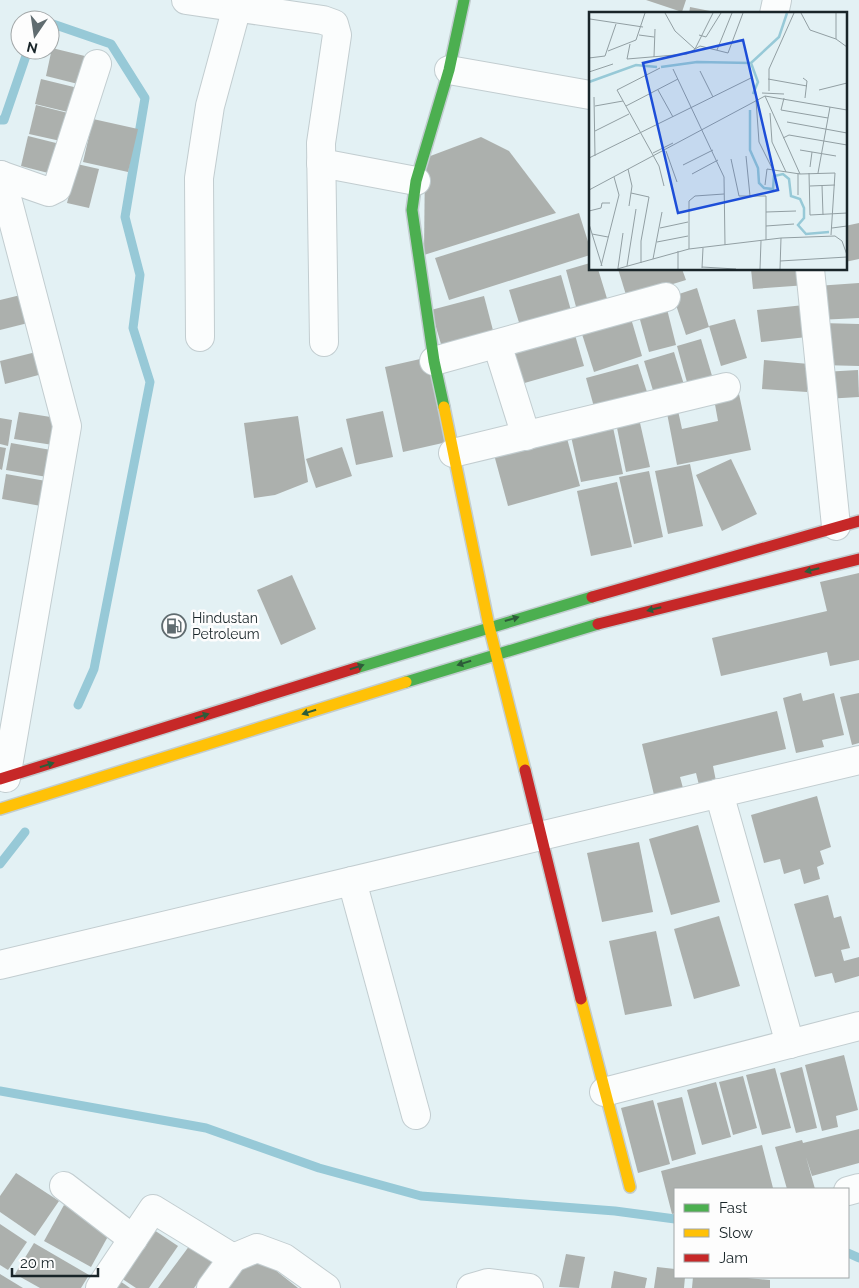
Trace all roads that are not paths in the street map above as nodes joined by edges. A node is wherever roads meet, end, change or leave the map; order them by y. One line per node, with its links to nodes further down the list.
1 (186, 0): 3 (street)
2 (464, 0): 5 (main road)
3 (237, 7): 7 (street); 12 (street)
4 (97, 64): 8 (street)
5 (449, 70): 6 (street); 9 (main road)
6 (589, 95)
7 (321, 164): 9 (street); 13 (street)
8 (0, 175): 24 (street)
9 (416, 181): 15 (main road)
10 (810, 270): 19 (street)
11 (666, 297): 14 (street)
12 (200, 337)
13 (324, 342)
14 (497, 344): 15 (street); 17 (street)
15 (434, 362): 18 (main road)
16 (726, 387): 17 (street)
17 (526, 436): 18 (street)
18 (453, 453): 21 (main road)
19 (848, 523): 21 (main road, one-way to 19)
20 (859, 559): 22 (main road, one-way to 22)
21 (489, 626): 22 (main road); 24 (main road, one-way to 21)
22 (496, 653): 26 (main road, one-way to 26); 27 (main road)
23 (859, 760): 25 (street)
24 (3, 778)
25 (719, 793): 27 (street); 31 (street)
26 (0, 809)
27 (541, 836): 28 (street); 32 (main road)
28 (352, 881): 29 (street); 33 (street)
29 (0, 965)
30 (859, 1026): 31 (street)
31 (790, 1044): 32 (street)
32 (604, 1092): 35 (main road)
33 (416, 1114)
34 (64, 1186): 36 (street)
35 (630, 1187)
36 (133, 1239): 37 (street); 38 (street)
37 (232, 1258): 39 (street); 40 (street)
38 (100, 1288)
39 (211, 1288)
40 (326, 1288)
41 (471, 1288): 42 (street)
42 (529, 1288)

